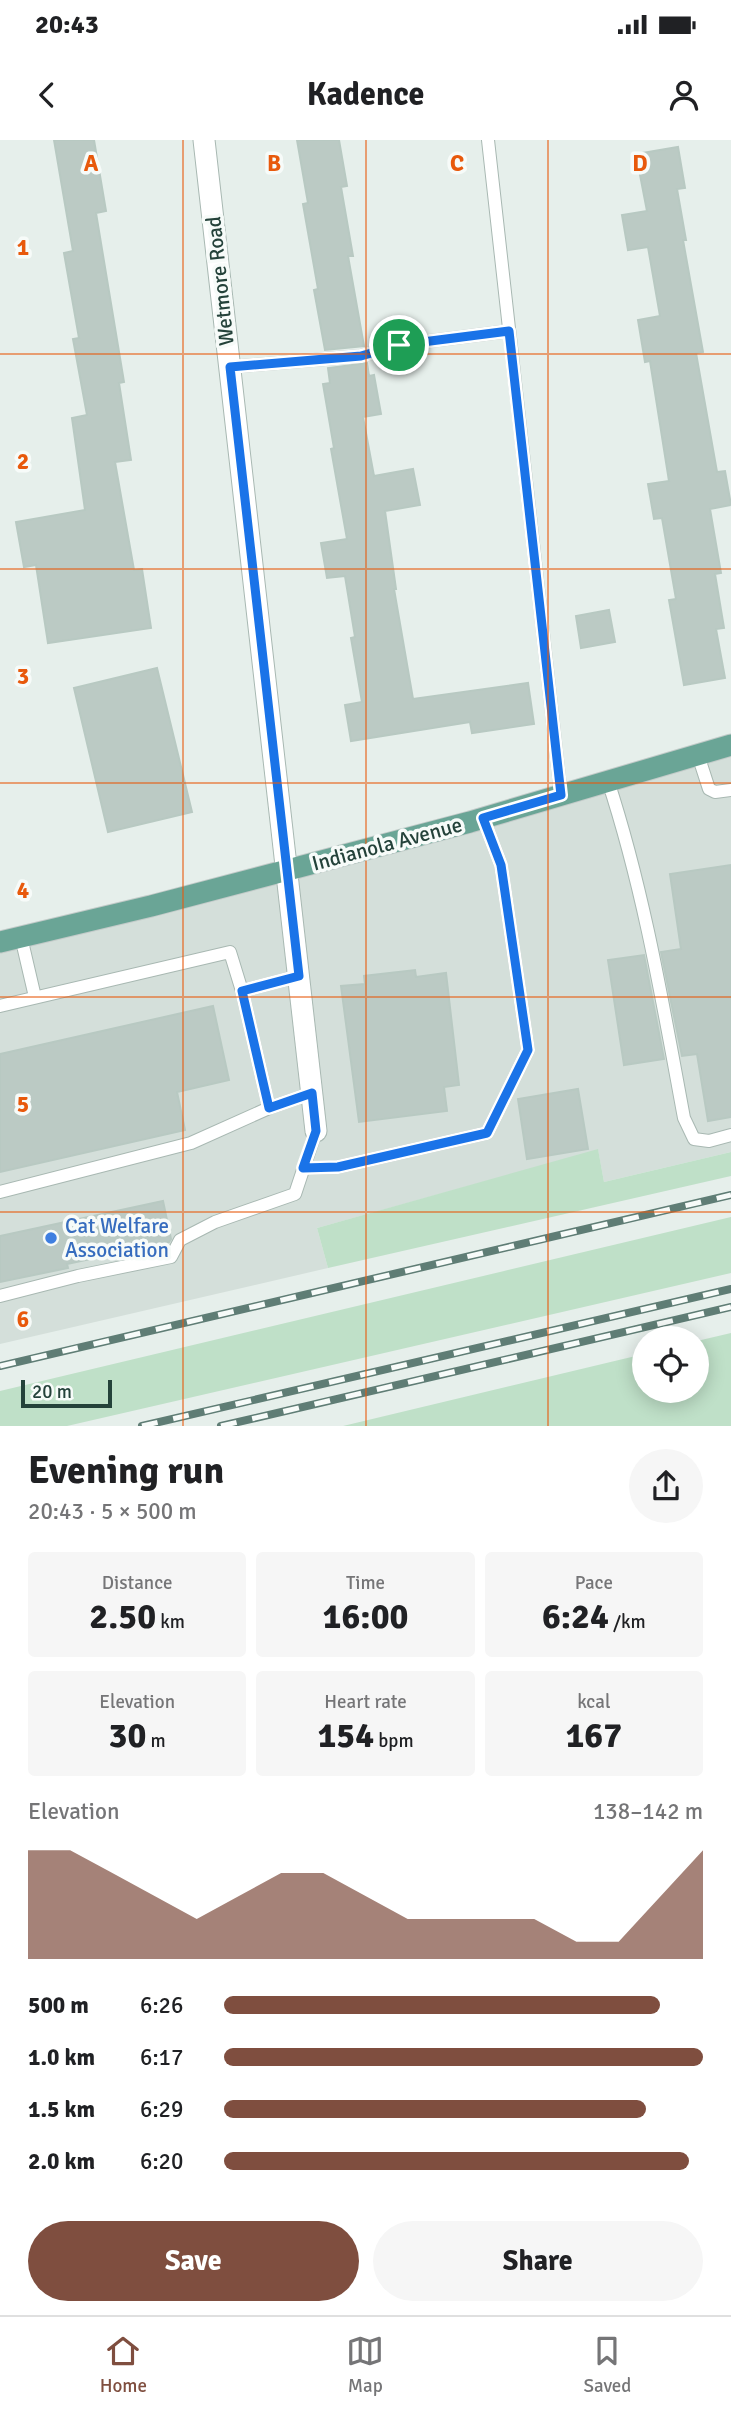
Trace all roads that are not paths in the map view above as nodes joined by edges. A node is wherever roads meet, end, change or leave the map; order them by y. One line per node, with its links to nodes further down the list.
1 (204, 140): 4 (street, Wetmore Road)
2 (488, 140): 3 (lane)
3 (509, 331): 4 (lane); 9 (lane)
4 (230, 367): 11 (street, Wetmore Road)
5 (731, 745): 6 (main road, Indianola Avenue)
6 (698, 755): 7 (main road, Indianola Avenue); 8 (lane)
7 (608, 782): 9 (main road, Indianola Avenue); 20 (lane)
8 (731, 790)
9 (561, 795): 10 (main road, Indianola Avenue)
10 (483, 818): 11 (main road, Indianola Avenue); 21 (lane)
11 (287, 870): 12 (main road, Indianola Avenue); 13 (street, Wetmore Road)
12 (10, 940): 15 (lane)
13 (299, 976): 14 (lane); 17 (street, Wetmore Road)
14 (242, 991): 15 (lane); 18 (lane)
15 (36, 997): 16 (lane)
16 (0, 1006)
17 (312, 1093): 18 (lane); 19 (street, Wetmore Road)
18 (269, 1108): 22 (lane)
19 (316, 1131): 21 (lane)
20 (731, 1135)
21 (303, 1168): 23 (lane)
22 (0, 1192)
23 (0, 1296)

